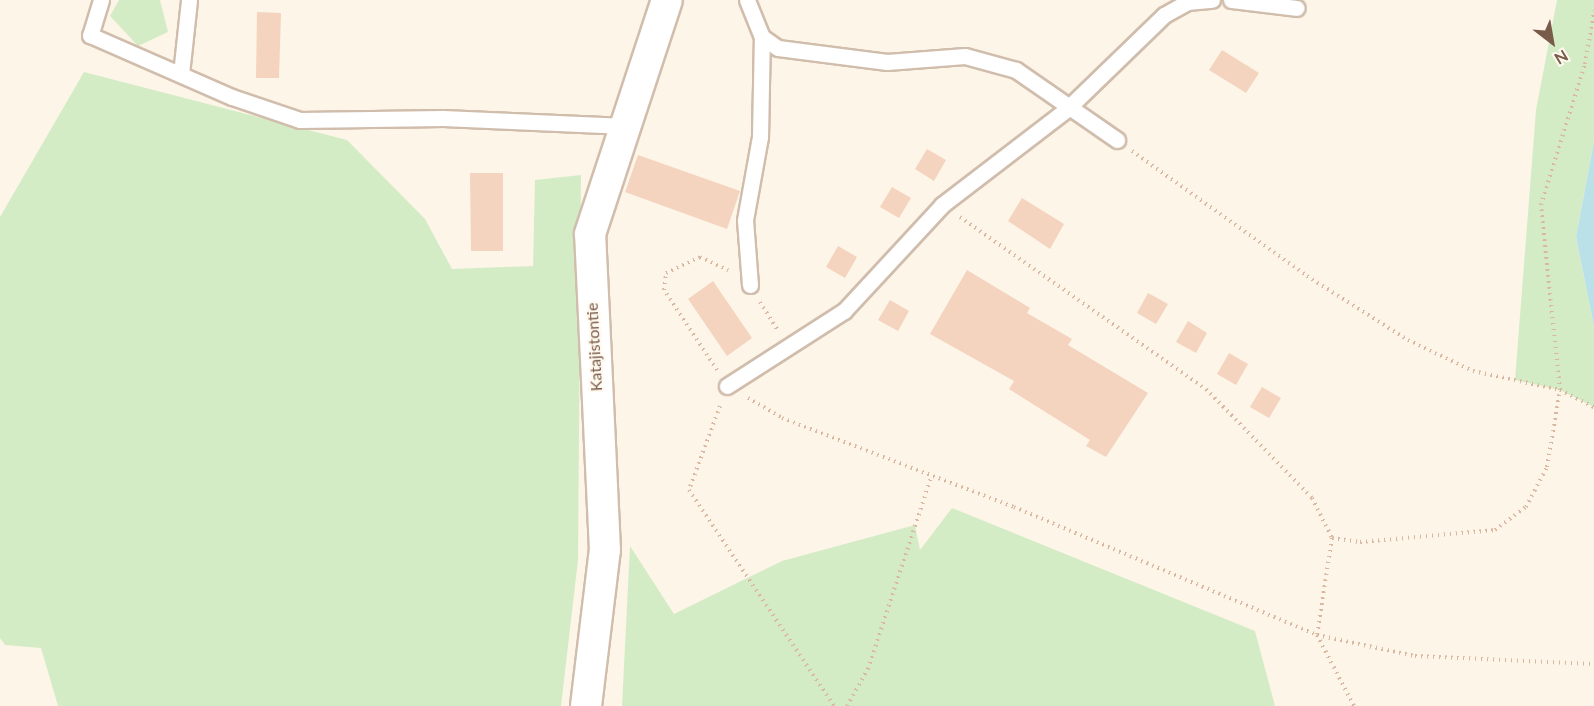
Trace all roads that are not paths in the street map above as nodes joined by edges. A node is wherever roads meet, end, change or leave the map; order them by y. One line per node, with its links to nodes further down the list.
1 (101, 0): 9 (lane)
2 (189, 0): 9 (lane)
3 (667, 0): 11 (street, Katajistontie)
4 (747, 0): 8 (lane)
5 (1212, 0): 10 (lane)
6 (1232, 0): 7 (lane)
7 (1297, 8)
8 (762, 38): 10 (lane); 13 (lane)
9 (181, 74): 11 (lane)
10 (1067, 109): 12 (lane); 14 (lane)
11 (626, 126): 15 (street, Katajistontie)
12 (1117, 140)
13 (750, 285)
14 (727, 386)
15 (586, 706)

